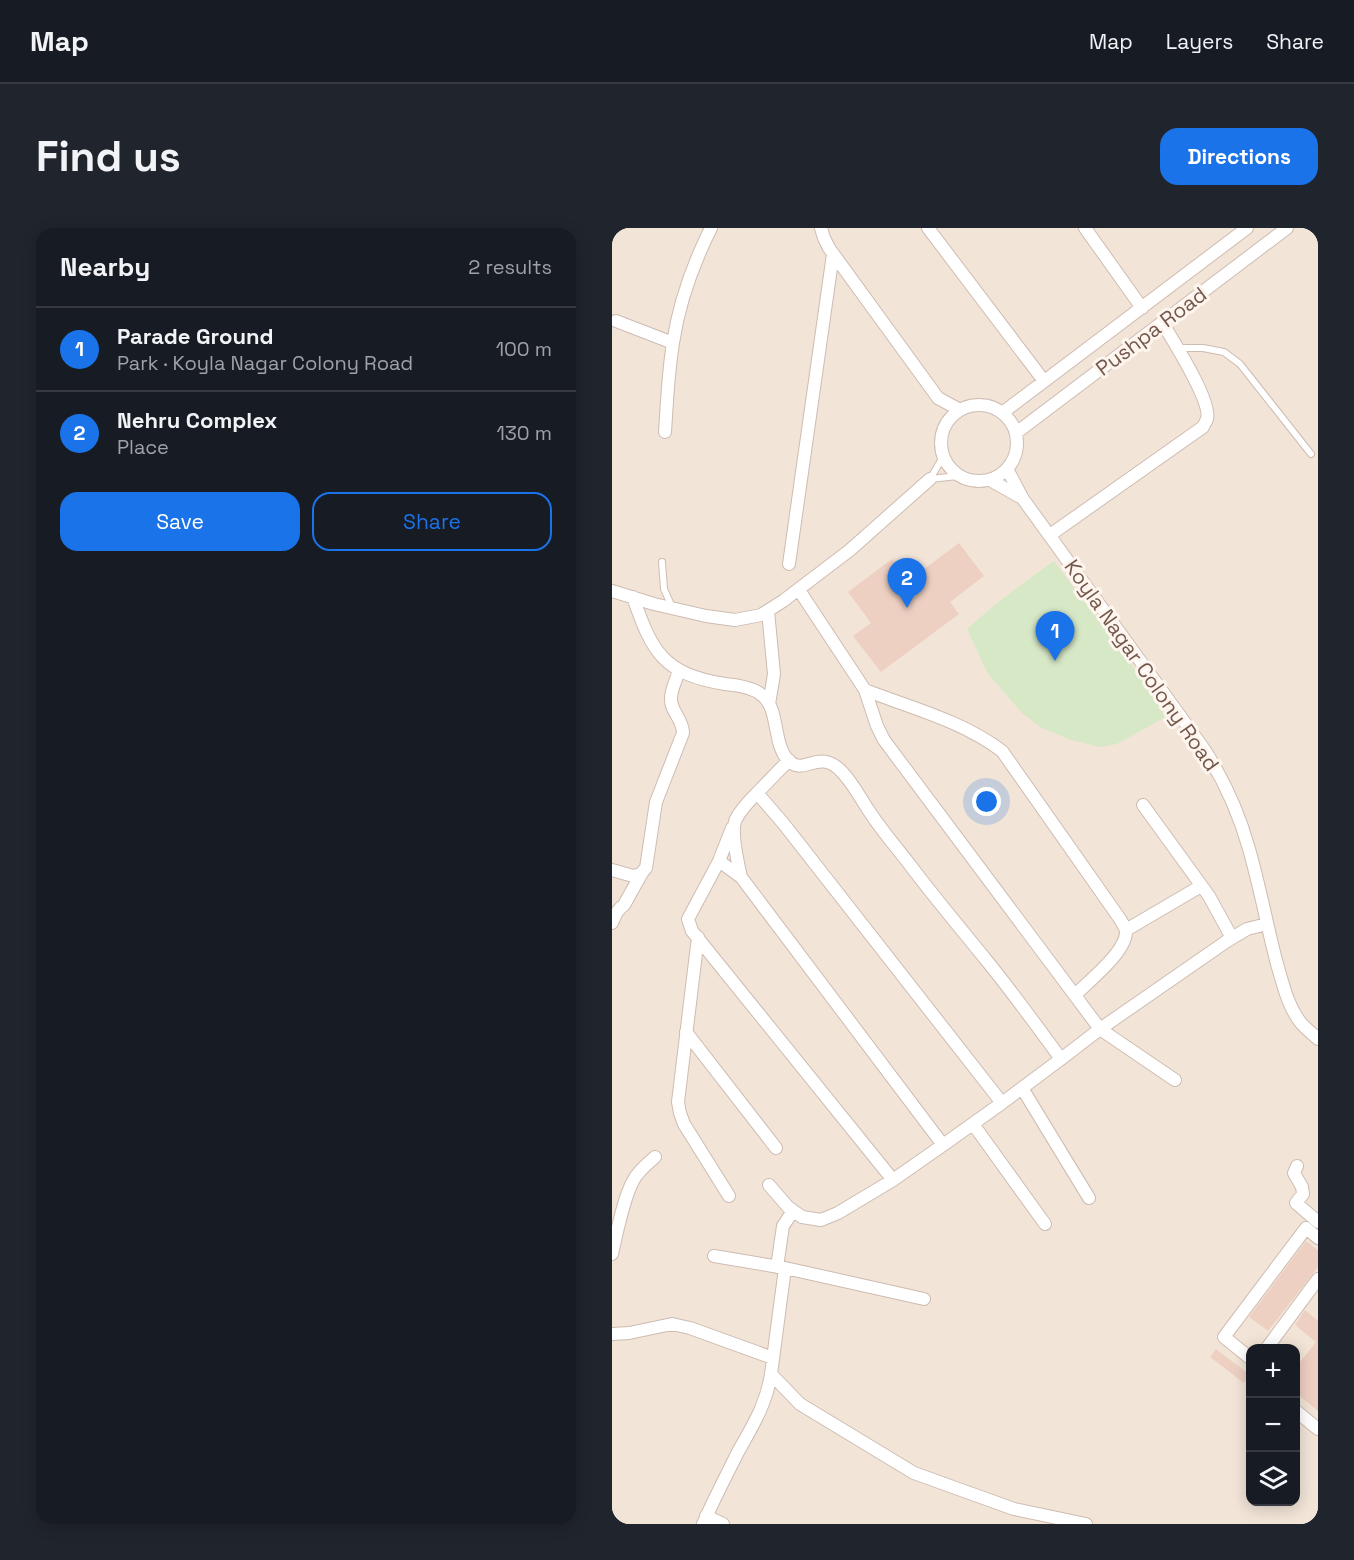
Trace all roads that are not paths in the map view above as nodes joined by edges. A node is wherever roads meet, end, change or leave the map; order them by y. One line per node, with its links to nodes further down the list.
1 (711, 228): 11 (street)
2 (821, 228): 7 (street)
3 (928, 228): 13 (street)
4 (1085, 228): 8 (street)
5 (1287, 228): 10 (street, Pushpa Road)
6 (1244, 229): 8 (street, Pushpa Road)
7 (834, 254): 14 (street); 29 (street)
8 (1142, 308): 13 (street, Pushpa Road)
9 (616, 321): 11 (street)
10 (1162, 322): 12 (street); 19 (street, Pushpa Road)
11 (673, 343): 18 (street)
12 (1177, 348): 20 (lane); 27 (street)
13 (1044, 381): 16 (street, Pushpa Road)
14 (938, 398): 15 (street); 17 (street)
15 (960, 410): 16 (street); 17 (street)
16 (1002, 413): 19 (street)
17 (945, 425): 21 (street)
18 (665, 432)
19 (1016, 434): 22 (street)
20 (1311, 454)
21 (943, 457): 23 (street); 24 (lane)
22 (1007, 469): 25 (street); 26 (street)
23 (958, 476): 24 (lane); 25 (street)
24 (930, 479): 31 (street)
25 (990, 480): 26 (street)
26 (1023, 499): 27 (street, Koyla Nagar Colony Road)
27 (1050, 535): 50 (street, Koyla Nagar Colony Road)
28 (662, 562): 30 (lane)
29 (789, 564)
30 (664, 590): 34 (lane); 35 (lane)
31 (799, 590): 36 (street); 38 (street)
32 (612, 591): 33 (street)
33 (633, 597): 34 (street); 37 (street)
34 (654, 604): 35 (street)
35 (672, 608): 36 (street)
36 (768, 611): 39 (street)
37 (680, 670): 39 (street); 45 (street)
38 (865, 690): 51 (street); 54 (street)
39 (770, 704): 40 (street)
40 (789, 760): 41 (street); 58 (street)
41 (757, 793): 43 (street); 61 (street)
42 (1143, 805): 48 (street)
43 (734, 822): 44 (street); 47 (street)
44 (719, 861): 47 (street); 52 (street)
45 (646, 868): 46 (street); 49 (street)
46 (612, 870)
47 (741, 877): 63 (street)
48 (1201, 886): 51 (street); 53 (street)
49 (612, 924)
50 (1267, 924): 53 (street); 57 (street, Koyla Nagar Colony Road)
51 (1126, 930): 54 (street)
52 (698, 937): 56 (street); 67 (street)
53 (1232, 938): 55 (street)
54 (1075, 995): 55 (street)
55 (1100, 1029): 58 (street); 59 (street)
56 (686, 1032): 64 (street); 69 (street)
57 (1318, 1039)
58 (1061, 1059): 60 (street)
59 (1175, 1080)
60 (1022, 1088): 61 (street); 70 (street)
61 (1002, 1102): 62 (street)
62 (973, 1124): 63 (street); 73 (street)
63 (943, 1145): 67 (street)
64 (776, 1148)
65 (655, 1156): 75 (street)
66 (1297, 1166): 72 (street)
67 (893, 1180): 71 (street)
68 (769, 1185): 71 (street)
69 (729, 1196)
70 (1089, 1198)
71 (793, 1211): 78 (street)
72 (1318, 1222)
73 (1045, 1224)
74 (1318, 1237): 83 (street)
75 (614, 1238): 76 (street)
76 (612, 1254)
77 (714, 1256): 78 (street)
78 (781, 1267): 80 (street); 84 (street)
79 (1318, 1279): 82 (street)
80 (924, 1299)
81 (612, 1334): 84 (street)
82 (1270, 1344)
83 (1246, 1354)
84 (773, 1358): 85 (street)
85 (771, 1374): 88 (street); 90 (street)
86 (1300, 1414): 87 (street)
87 (1318, 1429)
88 (705, 1520): 89 (street)
89 (723, 1524)
90 (1086, 1524)

